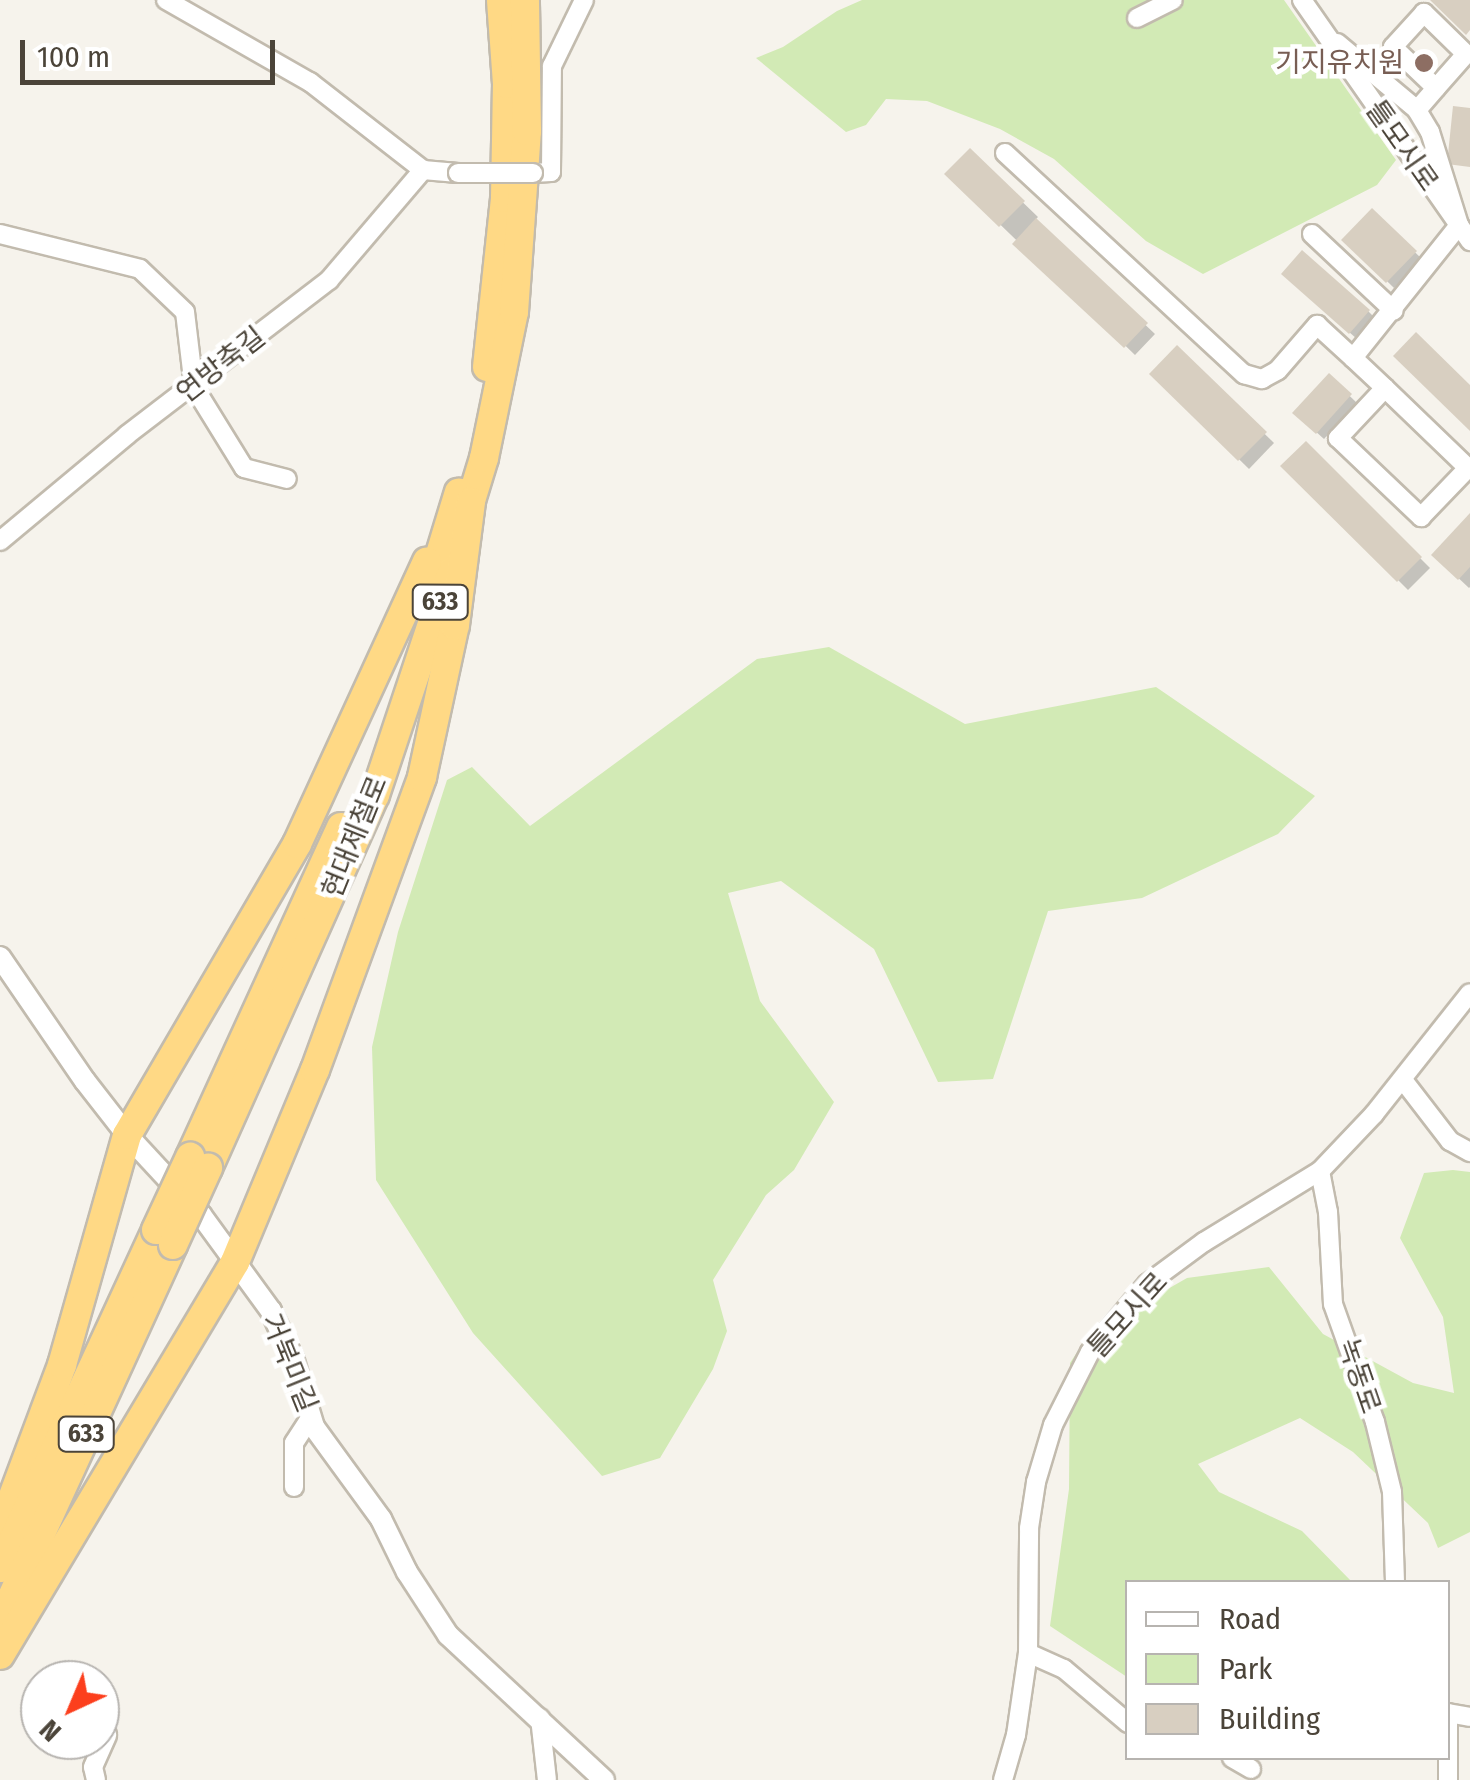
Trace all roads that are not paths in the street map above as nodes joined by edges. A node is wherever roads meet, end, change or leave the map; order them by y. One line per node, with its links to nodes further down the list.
1 (166, 0): 12 (street)
2 (501, 0): 21 (highway, 현대제철로 / 633)
3 (525, 0): 21 (highway, 현대제철로 / 633)
4 (584, 0): 12 (street, bridge)
5 (1173, 0): 7 (street)
6 (1302, 0): 8 (street, 틀모시로)
7 (1137, 18)
8 (1322, 33): 10 (street); 13 (street, 틀모시로)
9 (1436, 88): 10 (street)
10 (1417, 110): 13 (street)
11 (1005, 153): 17 (street)
12 (423, 170): 18 (street, 연방축길)
13 (1464, 233): 16 (street)
14 (0, 234): 18 (street)
15 (1312, 234): 16 (street)
16 (1394, 311): 17 (street)
17 (1353, 358): 19 (street)
18 (194, 387): 20 (street); 22 (street, 연방축길)
19 (1385, 388): 19 (street)
20 (287, 480)
21 (465, 498): 26 (highway); 29 (highway, 현대제철로 / 633, bridge); 30 (highway)
22 (0, 540)
23 (0, 957): 26 (street, 거북미길)
24 (1470, 994): 25 (street, 틀모시로)
25 (1403, 1080): 27 (street); 28 (street, 틀모시로)
26 (127, 1135): 30 (street, 거북미길); 33 (highway)
27 (1470, 1152)
28 (1320, 1171): 35 (street, 녹동로); 37 (street, 틀모시로)
29 (164, 1237): 34 (highway, 현대제철로 / 633); 36 (highway, 현대제철로 / 633)
30 (235, 1262): 31 (street, 거북미길); 38 (highway)
31 (312, 1417): 32 (street); 39 (street, 거북미길)
32 (294, 1488)
33 (0, 1531)
34 (0, 1568)
35 (1395, 1580)
36 (0, 1623)
37 (1028, 1652): 40 (street); 45 (street, 틀모시로)
38 (0, 1655)
39 (540, 1718): 43 (street); 44 (street, 거북미길)
40 (1125, 1721)
41 (1236, 1760): 42 (street)
42 (1252, 1768)
43 (547, 1780)
44 (604, 1780)
45 (1003, 1780)

